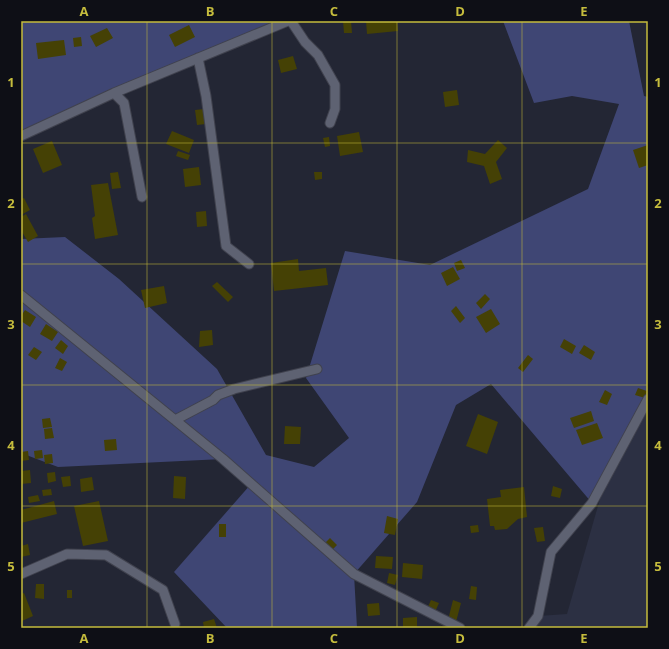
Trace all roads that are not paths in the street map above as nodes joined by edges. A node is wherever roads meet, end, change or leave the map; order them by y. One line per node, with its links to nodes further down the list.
1 (289, 21): 2 (street); 4 (street)
2 (198, 58): 3 (street); 7 (street)
3 (114, 93): 5 (street); 6 (street)
4 (330, 123)
5 (21, 136)
6 (142, 197)
7 (249, 264)
8 (21, 294): 11 (street)
9 (317, 369): 11 (street)
10 (648, 399): 15 (street)
11 (175, 420): 14 (street)
12 (21, 574): 13 (street)
13 (175, 624)
14 (460, 628)
15 (529, 628)

